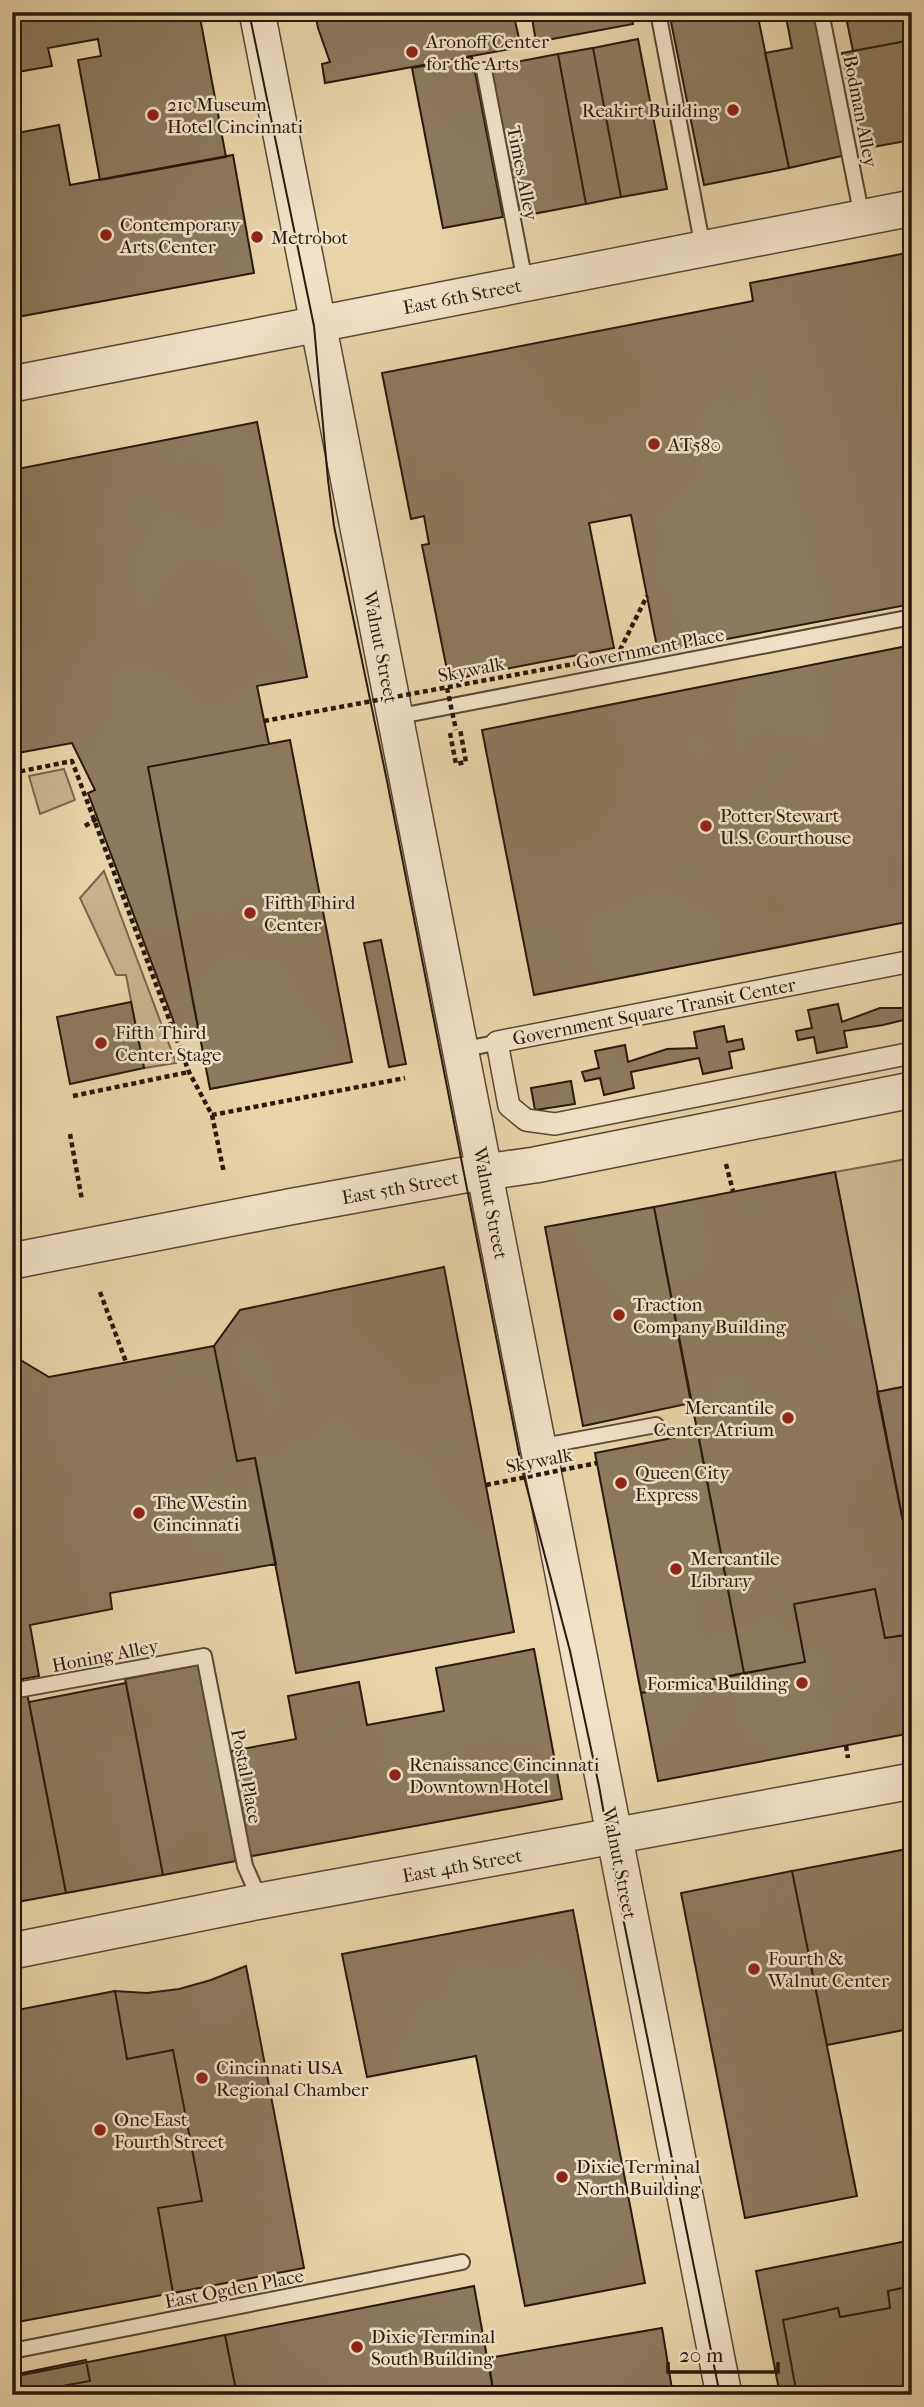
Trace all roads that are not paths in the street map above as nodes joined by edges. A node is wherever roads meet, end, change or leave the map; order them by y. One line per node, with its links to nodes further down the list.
1 (257, 12): 9 (street, Walnut Street)
2 (658, 12): 7 (lane)
3 (821, 12): 6 (lane, Bodman Alley)
4 (484, 70): 8 (lane, Times Alley)
5 (912, 208): 6 (street, East 6th Street)
6 (863, 218): 7 (street, East 6th Street)
7 (703, 249): 8 (street, East 6th Street)
8 (525, 284): 9 (street, East 6th Street)
9 (318, 324): 10 (street, East 6th Street); 12 (street, Walnut Street)
10 (12, 384)
11 (912, 618): 12 (lane, Government Place)
12 (395, 717): 15 (street, Walnut Street)
13 (912, 961): 14 (lane)
14 (497, 1042): 15 (lane); 16 (street, Government Square Transit Center)
15 (460, 1050): 18 (street, Walnut Street)
16 (912, 1053)
17 (912, 1090): 18 (street, East 5th Street)
18 (484, 1172): 19 (street, East 5th Street); 21 (street, Walnut Street)
19 (12, 1261)
20 (656, 1425): 21 (lane)
21 (538, 1447): 25 (street, Walnut Street)
22 (204, 1656): 23 (lane, Honing Alley); 26 (lane, Postal Place)
23 (12, 1691)
24 (912, 1781): 25 (street, East 4th Street)
25 (615, 1837): 26 (street, East 4th Street); 30 (street, Walnut Street)
26 (260, 1901): 27 (street, East 4th Street)
27 (12, 1951)
28 (463, 2262): 29 (lane, East Ogden Place)
29 (12, 2351)
30 (724, 2395)

